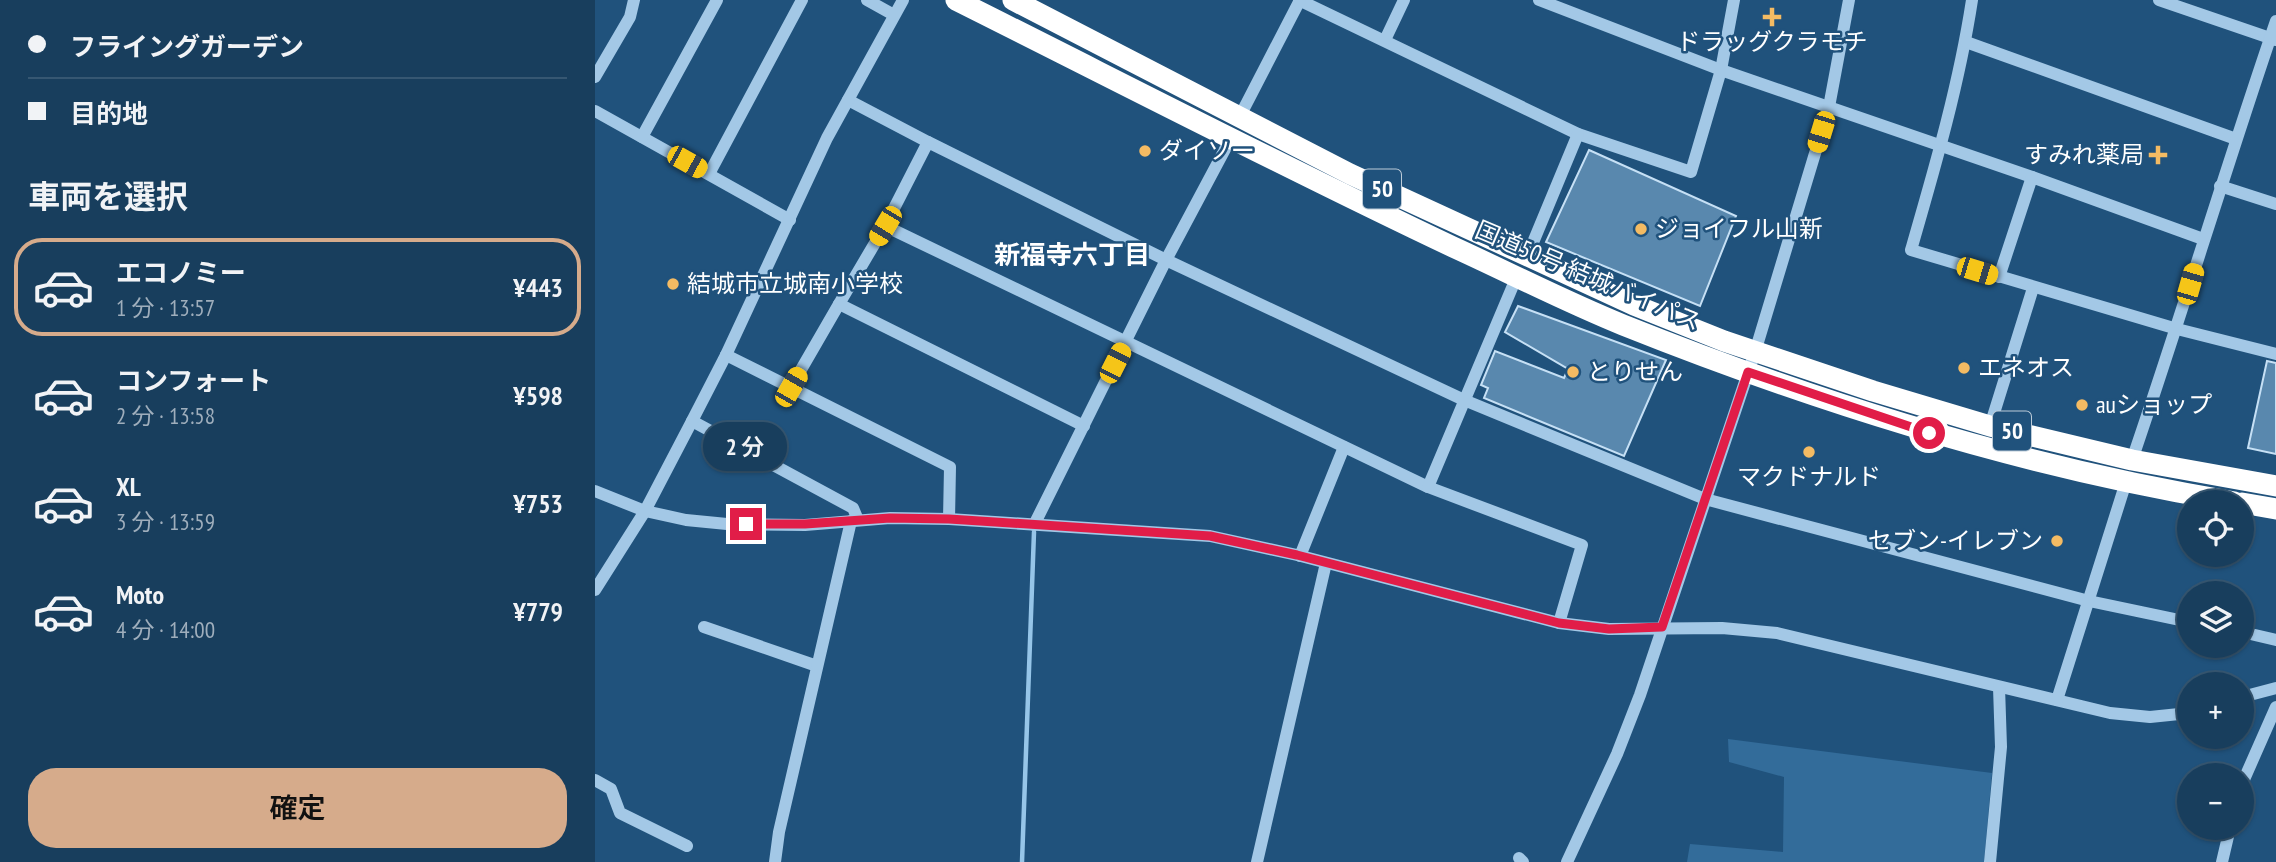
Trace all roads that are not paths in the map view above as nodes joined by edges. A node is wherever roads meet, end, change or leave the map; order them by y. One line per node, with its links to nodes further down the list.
1 (634, 0): 21 (street)
2 (717, 0): 27 (street)
3 (802, 0): 31 (street)
4 (867, 0): 15 (street)
5 (903, 0): 15 (street)
6 (956, 0): 25 (highway, 国道50号 結城バイパス / 50)
7 (1013, 0): 25 (highway, 国道50号 結城バイパス / 50)
8 (1299, 0): 18 (street); 25 (street)
9 (1404, 0): 18 (street)
10 (1539, 0): 20 (street)
11 (1734, 0): 20 (street)
12 (1849, 0): 23 (street)
13 (1972, 0): 19 (street)
14 (2159, 0): 17 (street)
15 (894, 15): 22 (street)
16 (2276, 21): 17 (street)
17 (2273, 39): 28 (street)
18 (1385, 40): 26 (street)
19 (1966, 42): 28 (street); 30 (street)
20 (1721, 70): 23 (street); 26 (street)
21 (595, 77)
22 (848, 100): 29 (street); 35 (street)
23 (1829, 107): 30 (street); 48 (street)
24 (595, 111): 27 (street)
25 (1235, 128): 38 (highway, 国道50号 結城バイパス / 50); 39 (street); 40 (highway, 国道50号 結城バイパス / 50)
26 (1579, 134): 38 (street)
27 (642, 137): 31 (street)
28 (2236, 139): 33 (street)
29 (928, 142): 36 (street); 39 (street)
30 (1942, 145): 32 (street); 41 (street)
31 (709, 174): 35 (street)
32 (2032, 177): 37 (street); 41 (street)
33 (2220, 186): 34 (street); 37 (street)
34 (2276, 204)
35 (790, 220): 47 (street)
36 (885, 226): 43 (street); 45 (street)
37 (2203, 239): 44 (street)
38 (1527, 257): 48 (highway, 国道50号 結城バイパス / 50)
39 (1167, 260): 45 (street); 50 (street)
40 (1517, 276): 48 (highway, 国道50号 結城バイパス / 50); 50 (street)
41 (1999, 277): 42 (street)
42 (2033, 288): 44 (street); 53 (street)
43 (839, 304): 49 (street); 52 (street)
44 (2177, 329): 46 (street); 55 (street)
45 (1126, 342): 52 (street); 54 (street)
46 (2276, 354)
47 (726, 355): 49 (street); 51 (street)
48 (1752, 362): 53 (highway, 国道50号 結城バイパス / 50); 56 (highway, 国道50号 結城バイパス / 50); 61 (street)
49 (791, 387): 65 (street)
50 (1464, 400): 58 (street); 61 (street)
51 (692, 421): 64 (street); 66 (street)
52 (1084, 426): 67 (street)
53 (1990, 426): 55 (highway, 国道50号 結城バイパス / 50)
54 (1344, 447): 58 (street); 68 (street)
55 (2132, 460): 57 (highway, 国道50号 結城バイパス / 50)
56 (2126, 482): 60 (highway, 国道50号 結城バイパス / 50); 71 (street)
57 (2276, 486)
58 (1428, 487): 73 (street)
59 (595, 491): 64 (street)
60 (2177, 491)
61 (1705, 499): 71 (street); 75 (street)
62 (2254, 505): 63 (highway)
63 (2276, 509)
64 (645, 511): 66 (street); 70 (street)
65 (949, 519): 66 (street); 67 (street)
66 (854, 520): 78 (street)
67 (1034, 525): 68 (street)
68 (1300, 556): 69 (street)
69 (1326, 563): 73 (street); 90 (street)
70 (595, 590)
71 (2089, 601): 72 (street); 82 (street)
72 (2177, 619)
73 (1559, 623): 75 (street)
74 (704, 627): 78 (street)
75 (1662, 627): 79 (street); 91 (street)
76 (2254, 635): 77 (street)
77 (2276, 640)
78 (817, 666): 89 (street)
79 (1999, 687): 82 (street); 92 (street)
80 (2276, 688): 81 (street)
81 (2254, 694)
82 (2057, 700): 84 (street)
83 (2276, 707): 85 (street)
84 (2177, 714)
85 (2251, 763)
86 (595, 780): 88 (street)
87 (2227, 840): 93 (street)
88 (687, 846)
89 (775, 862)
90 (1257, 862)
91 (1567, 862)
92 (1990, 862)
93 (2222, 862)

